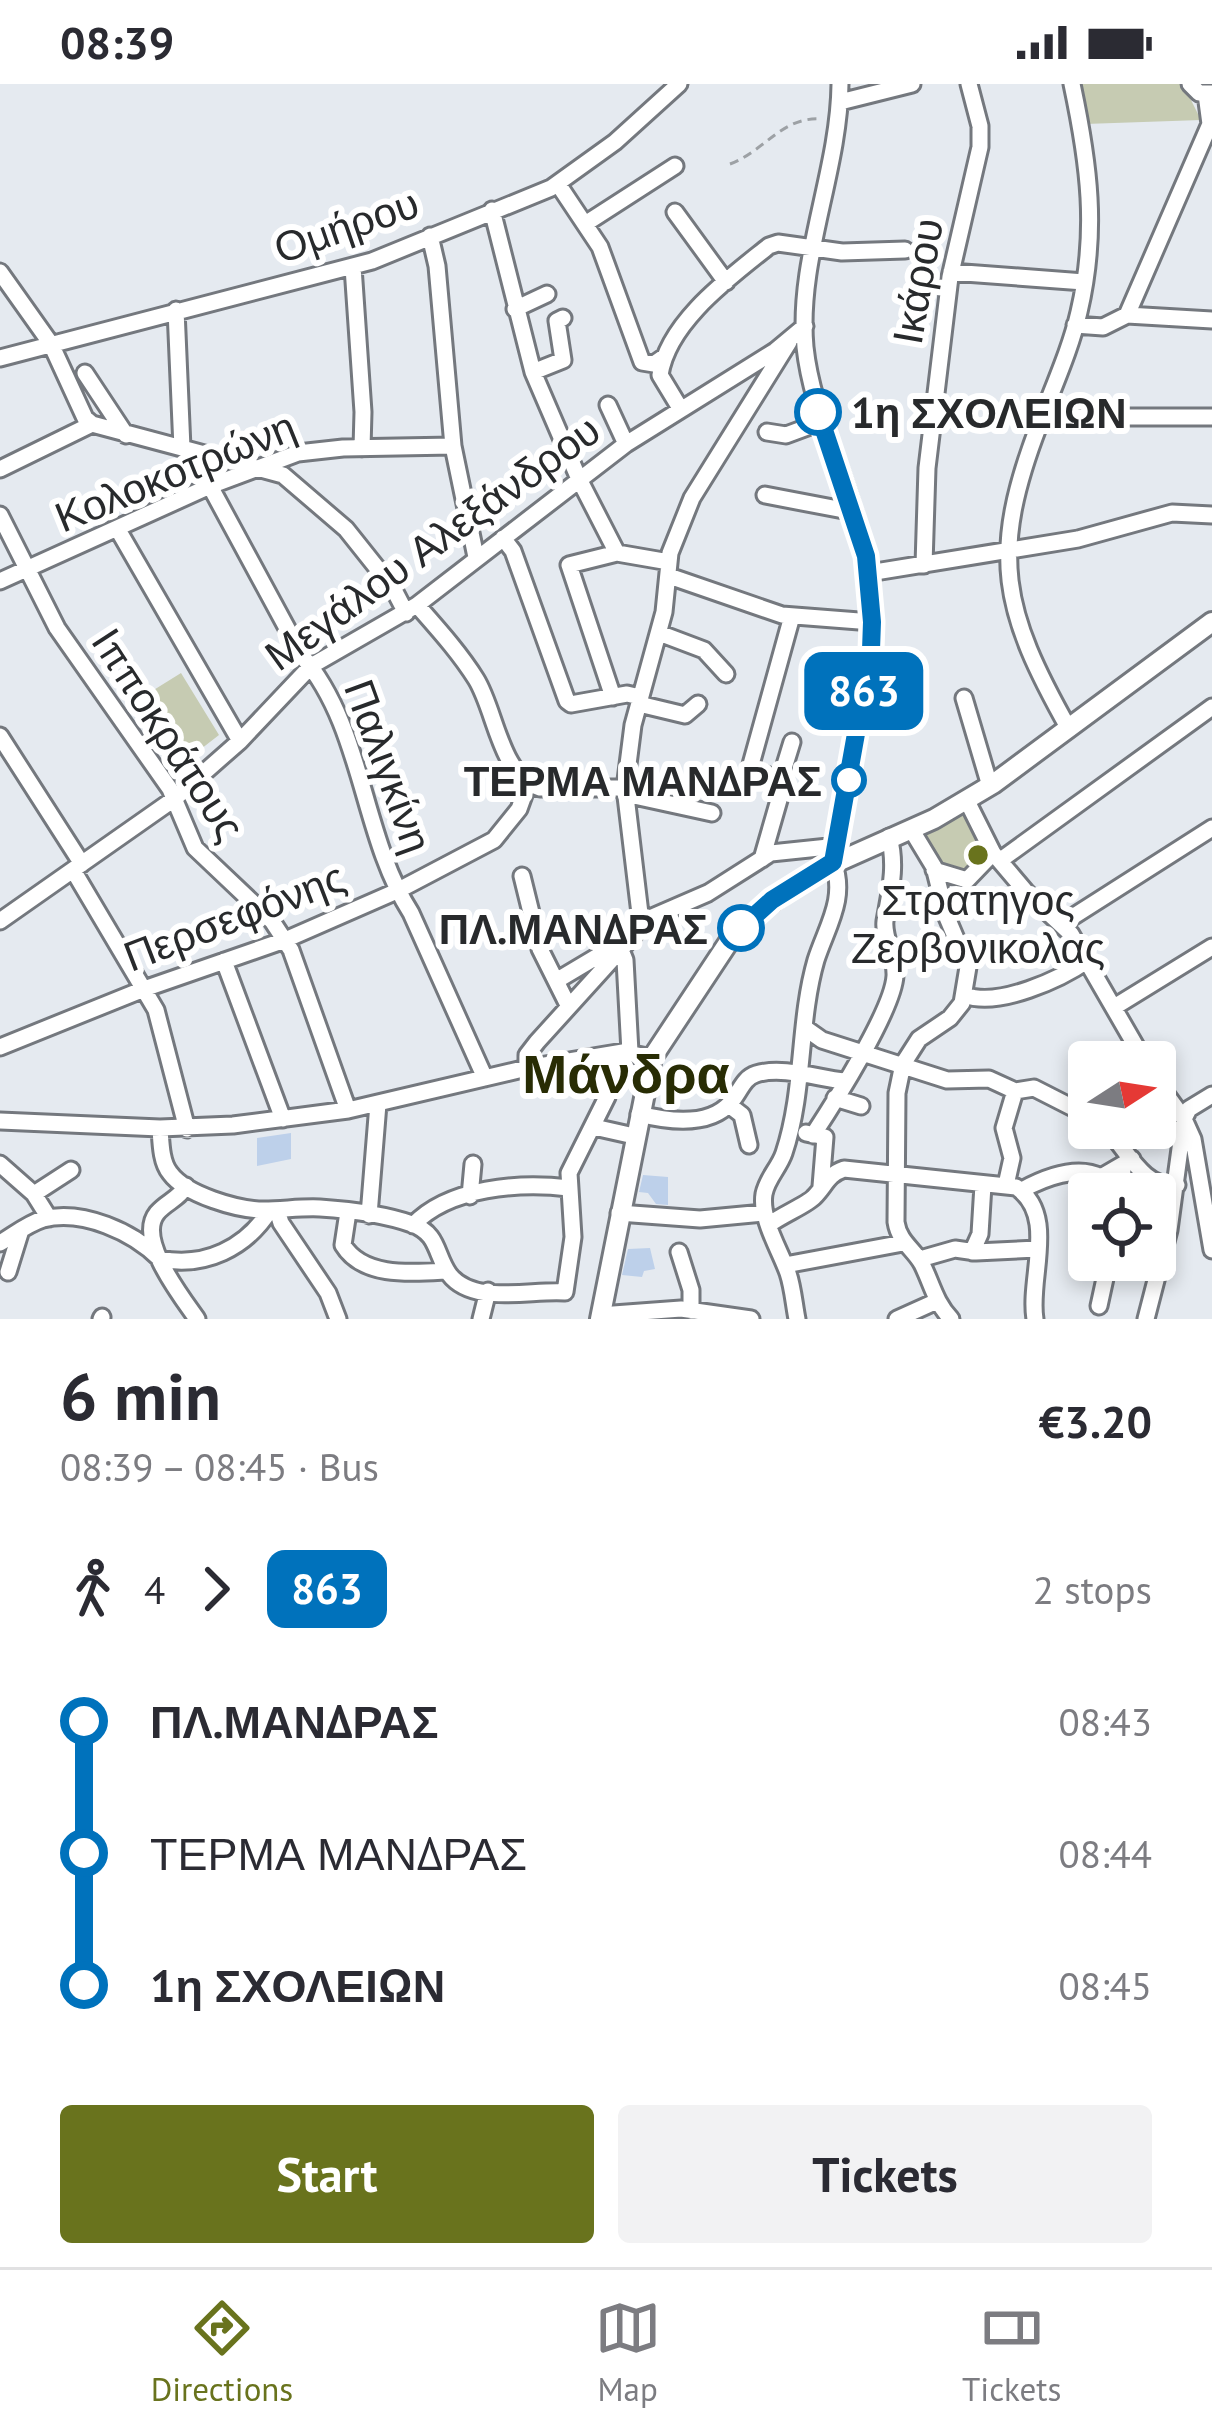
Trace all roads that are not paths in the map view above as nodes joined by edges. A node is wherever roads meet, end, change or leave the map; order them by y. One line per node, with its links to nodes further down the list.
1 (680, 84): 10 (street, Ομήρου)
2 (840, 84): 8 (street)
3 (912, 84): 8 (street)
4 (969, 84): 19 (street, Ικάρου)
5 (1072, 84): 21 (street)
6 (1190, 84): 7 (street)
7 (1209, 93): 25 (street)
8 (840, 102): 15 (street)
9 (676, 166): 13 (street)
10 (558, 184): 11 (street, Ομήρου); 13 (street)
11 (492, 210): 14 (street, Ομήρου); 23 (street)
12 (675, 212): 20 (street)
13 (585, 224): 32 (street)
14 (430, 236): 17 (street, Ομήρου); 45 (street)
15 (815, 248): 16 (street); 20 (street); 29 (street)
16 (905, 250)
17 (353, 268): 24 (street, Ομήρου); 47 (street)
18 (0, 272): 31 (street)
19 (951, 272): 21 (street); 61 (street, Ικάρου)
20 (726, 282): 32 (street)
21 (1084, 282): 28 (street)
22 (547, 294): 23 (street)
23 (515, 308): 34 (street)
24 (176, 310): 31 (street, Ομήρου); 46 (street)
25 (1127, 315): 27 (street); 28 (street)
26 (562, 318): 34 (street)
27 (1212, 320)
28 (1075, 325): 38 (street)
29 (805, 326): 30 (street, Μεγάλου Αλεξάνδρου); 40 (street)
30 (790, 340): 37 (street, Μεγάλου Αλεξάνδρου); 62 (street)
31 (51, 344): 33 (street, Ομήρου); 41 (street)
32 (664, 357): 37 (street)
33 (0, 358)
34 (533, 372): 50 (street)
35 (86, 374): 43 (street)
36 (608, 405): 44 (street)
37 (680, 408): 44 (street, Μεγάλου Αλεξάνδρου)
38 (1042, 417): 39 (street); 59 (street)
39 (1212, 417)
40 (821, 422): 42 (street); 53 (street)
41 (92, 424): 43 (street); 49 (street)
42 (767, 432)
43 (126, 435): 46 (street)
44 (626, 444): 50 (street, Μεγάλου Αλεξάνδρου)
45 (453, 446): 47 (street, Κολοκοτρώνη); 60 (street)
46 (182, 448): 48 (street)
47 (362, 448): 48 (street, Κολοκοτρώνη)
48 (259, 467): 51 (street, Κολοκοτρώνη); 66 (street)
49 (0, 469)
50 (579, 479): 57 (street, Μεγάλου Αλεξάνδρου); 58 (street)
51 (210, 486): 56 (street, Κολοκοτρώνη); 71 (street, Παλιγκίνη)
52 (765, 495): 53 (street)
53 (854, 512): 64 (street)
54 (0, 515): 63 (street, Ιπποκράτους)
55 (1212, 515): 59 (street)
56 (117, 528): 63 (street, Κολοκοτρώνη); 80 (street)
57 (502, 538): 60 (street, Μεγάλου Αλεξάνδρου); 73 (street)
58 (617, 553): 62 (street); 73 (street)
59 (1008, 553): 61 (street); 78 (street)
60 (476, 557): 66 (street, Μεγάλου Αλεξάνδρου)
61 (924, 565): 64 (street)
62 (669, 569): 67 (street); 70 (street)
63 (26, 572): 65 (street, Κολοκοτρώνη); 86 (street, Ιπποκράτους)
64 (869, 573): 68 (street)
65 (0, 581)
66 (412, 609): 71 (street, Μεγάλου Αλεξάνδρου); 83 (street)
67 (792, 616): 68 (street); 82 (street)
68 (872, 622): 92 (street)
69 (1210, 626): 78 (main road)
70 (658, 633): 72 (street); 75 (street)
71 (310, 666): 80 (street, Μεγάλου Αλεξάνδρου); 98 (street, Παλιγκίνη)
72 (726, 674)
73 (613, 697): 75 (street)
74 (964, 698): 84 (street)
75 (639, 700): 76 (street); 85 (street)
76 (698, 704)
77 (1212, 707): 93 (street)
78 (1069, 729): 84 (main road)
79 (0, 736): 95 (street)
80 (240, 741): 86 (street, Μεγάλου Αλεξάνδρου)
81 (792, 742): 82 (street)
82 (780, 781): 94 (street)
83 (528, 784): 85 (street); 98 (street, Περσεφόνης)
84 (990, 786): 87 (main road)
85 (625, 791): 88 (street); 100 (street)
86 (174, 799): 95 (street, Μεγάλου Αλεξάνδρου); 102 (street, Ιπποκράτους)
87 (967, 801): 90 (main road); 93 (street)
88 (712, 813)
89 (1212, 828): 101 (street)
90 (911, 829): 91 (main road); 96 (street)
91 (889, 837): 92 (main road); 115 (street)
92 (836, 854): 94 (street); 112 (street); 118 (main road)
93 (998, 856): 96 (street); 101 (street)
94 (762, 859): 100 (street)
95 (77, 867): 99 (street, Μεγάλου Αλεξάνδρου); 108 (street)
96 (934, 870): 109 (street)
97 (522, 876): 107 (street)
98 (397, 891): 102 (street, Περσεφόνης); 122 (street, Παλιγκίνη)
99 (2, 915)
100 (641, 922): 104 (street)
101 (1063, 922): 105 (street)
102 (284, 940): 106 (street, Περσεφόνης); 132 (street, Ιπποκράτους)
103 (1212, 947): 111 (street)
104 (621, 950): 107 (street); 110 (street); 116 (street)
105 (1088, 960): 109 (street); 111 (street)
106 (224, 961): 108 (street, Περσεφόνης); 134 (street)
107 (556, 981): 110 (street)
108 (144, 988): 114 (street, Περσεφόνης); 140 (street)
109 (965, 995): 119 (street)
110 (568, 1005): 120 (street)
111 (1116, 1006): 113 (street)
112 (806, 1028): 115 (street); 121 (street)
113 (1134, 1041)
114 (0, 1047)
115 (862, 1050): 119 (street); 123 (street)
116 (631, 1052): 117 (street); 118 (street)
117 (610, 1055): 120 (street); 137 (street)
118 (652, 1058): 133 (main road)
119 (903, 1064): 124 (street); 149 (street)
120 (527, 1069): 122 (street)
121 (799, 1074): 123 (street); 129 (street); 138 (street)
122 (485, 1078): 127 (street)
123 (844, 1081): 126 (street)
124 (1015, 1091): 128 (street); 156 (street)
125 (1212, 1095): 135 (street)
126 (835, 1098): 130 (street); 141 (street)
127 (378, 1104): 132 (street); 162 (street)
128 (1068, 1104)
129 (729, 1105): 133 (street); 143 (street)
130 (861, 1106)
131 (1176, 1108): 135 (street)
132 (348, 1110): 134 (street)
133 (639, 1114): 142 (main road)
134 (283, 1119): 140 (street)
135 (1184, 1119): 152 (street); 166 (street)
136 (0, 1121): 139 (street)
137 (594, 1127): 142 (street); 155 (street)
138 (789, 1128): 141 (street); 164 (street)
139 (160, 1129): 140 (street); 153 (street)
140 (187, 1129)
141 (813, 1135): 154 (street)
142 (634, 1136): 161 (main road)
143 (749, 1144)
144 (1119, 1149): 145 (street)
145 (1127, 1162): 150 (street); 152 (street); 156 (street)
146 (0, 1164): 157 (street)
147 (473, 1164): 158 (street)
148 (71, 1170): 157 (street)
149 (898, 1173): 151 (street); 154 (street); 169 (street)
150 (1125, 1173)
151 (983, 1185): 156 (street); 173 (street)
152 (1177, 1185): 195 (street)
153 (186, 1186): 159 (street); 174 (street)
154 (821, 1186): 164 (street)
155 (568, 1188): 158 (street); 180 (street)
156 (1014, 1188): 170 (street)
157 (34, 1194): 163 (street)
158 (470, 1196): 165 (street)
159 (274, 1210): 160 (street); 174 (street); 187 (street)
160 (348, 1212): 162 (street); 177 (street)
161 (619, 1213): 164 (street); 184 (main road)
162 (369, 1216): 165 (street)
163 (49, 1218): 167 (street); 174 (street)
164 (767, 1219): 176 (street)
165 (413, 1225): 177 (street)
166 (1210, 1229): 171 (street)
167 (21, 1230): 168 (street); 178 (street)
168 (0, 1243)
169 (903, 1243): 175 (street); 176 (street)
170 (1036, 1249): 173 (street); 194 (street)
171 (1212, 1250)
172 (679, 1252): 183 (street)
173 (972, 1252): 175 (street)
174 (160, 1258): 186 (street)
175 (920, 1259): 181 (street)
176 (785, 1265): 191 (street)
177 (447, 1270): 180 (street)
178 (8, 1272)
179 (1104, 1281): 182 (street)
180 (488, 1292): 188 (street)
181 (937, 1301): 192 (street); 193 (street)
182 (1099, 1306)
183 (691, 1311): 184 (street); 185 (street)
184 (600, 1317)
185 (723, 1317): 189 (street)
186 (194, 1319)
187 (338, 1319)
188 (481, 1319)
189 (752, 1319)
190 (788, 1319): 191 (street)
191 (797, 1319)
192 (897, 1319)
193 (951, 1319)
194 (1035, 1319)
195 (1146, 1319)

